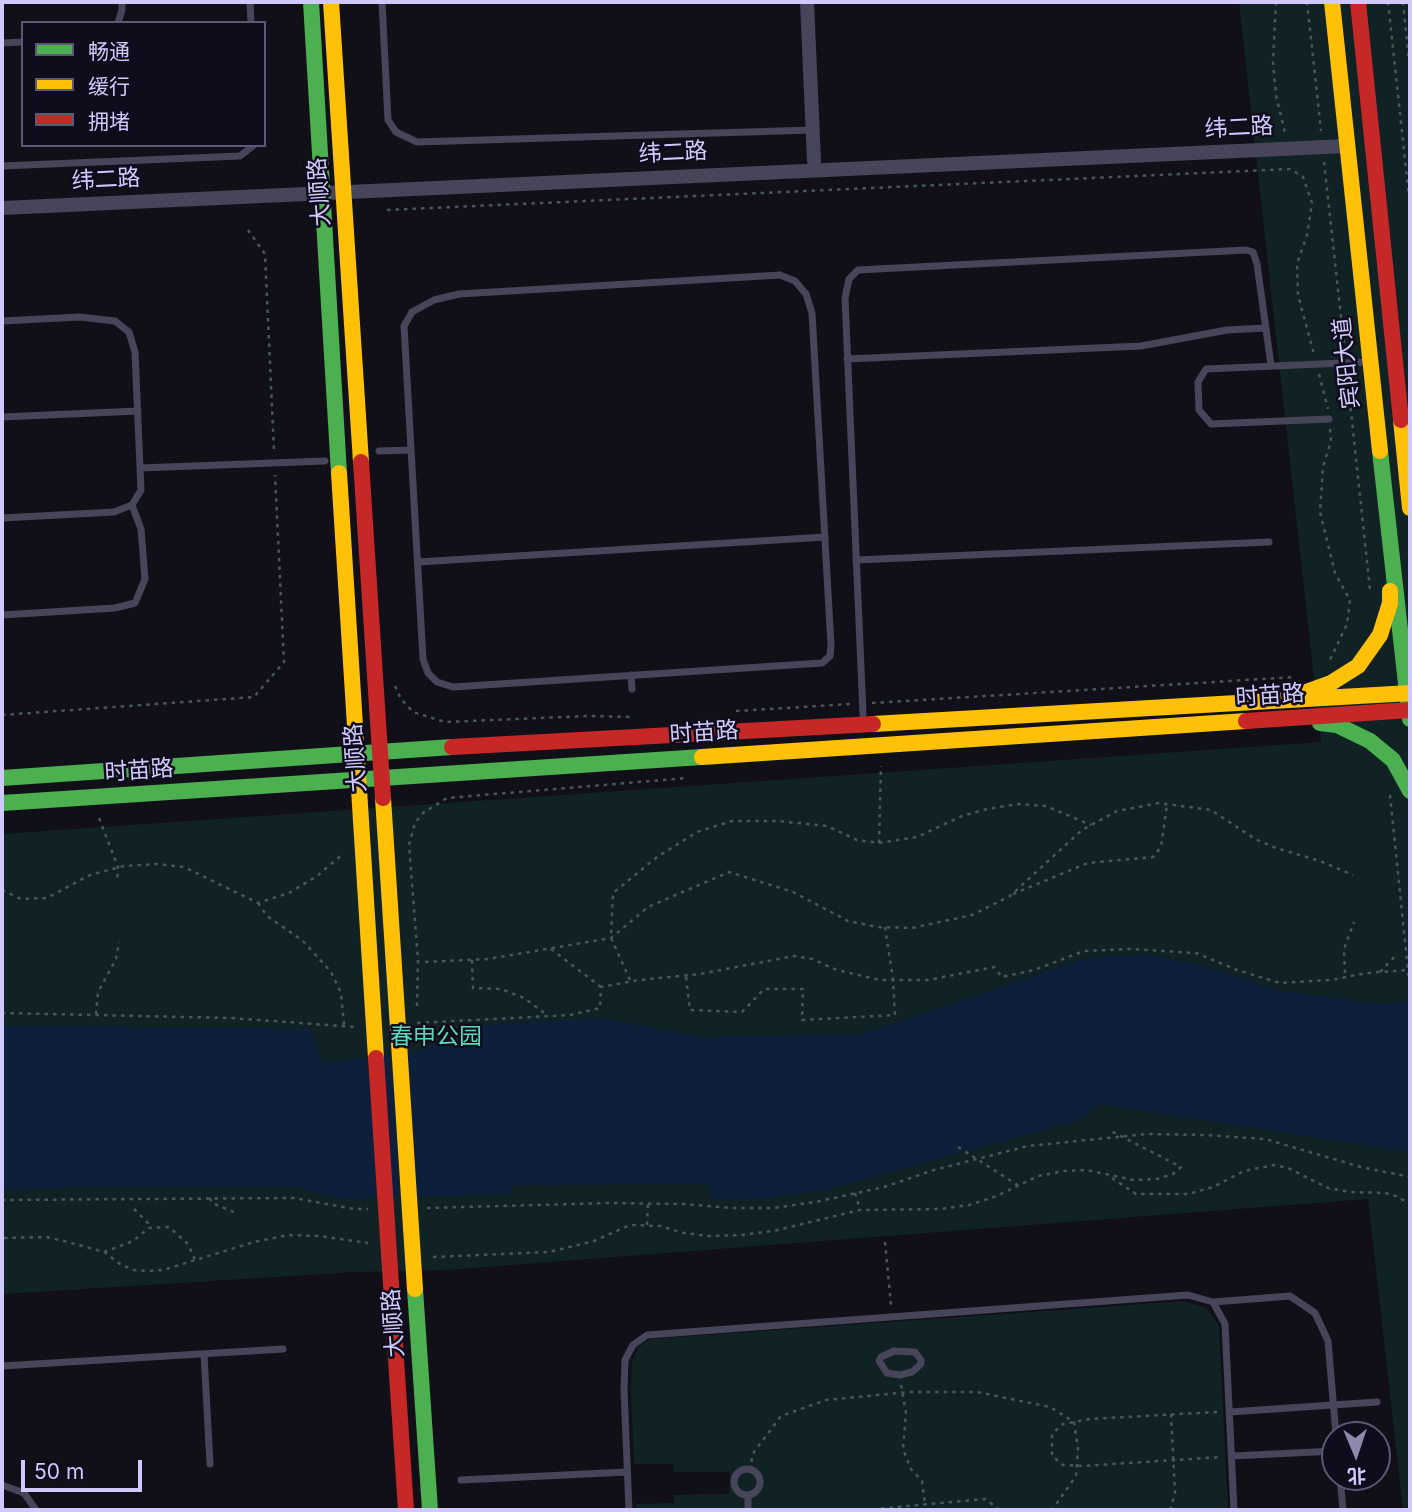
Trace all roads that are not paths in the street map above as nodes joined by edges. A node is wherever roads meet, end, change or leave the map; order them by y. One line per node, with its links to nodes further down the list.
1 (122, 2): 9 (lane)
2 (250, 2): 10 (lane)
3 (311, 2): 19 (main road, 大顺路)
4 (331, 2): 18 (main road, 大顺路)
5 (382, 2): 13 (lane)
6 (807, 2): 13 (street)
7 (1332, 2): 14 (main road, 宾阳大道)
8 (1358, 2): 34 (main road, 宾阳大道)
9 (119, 21)
10 (251, 21)
11 (21, 42): 12 (lane)
12 (2, 43)
13 (813, 130): 16 (street)
14 (1346, 146): 18 (street, 纬二路); 24 (main road, 宾阳大道)
15 (251, 147): 17 (lane)
16 (814, 161)
17 (2, 166)
18 (343, 191): 19 (street, 纬二路); 51 (main road, 大顺路)
19 (322, 192): 20 (street, 纬二路); 50 (main road, 大顺路)
20 (2, 208)
21 (2, 321): 26 (lane)
22 (1265, 328): 23 (lane); 23 (lane); 25 (lane)
23 (848, 359): 39 (lane)
24 (1370, 362): 25 (lane); 38 (main road, 宾阳大道)
25 (1271, 366): 28 (lane)
26 (138, 411): 27 (lane); 32 (lane)
27 (2, 417)
28 (1329, 419)
29 (411, 450): 30 (lane); 36 (lane); 40 (lane)
30 (379, 451)
31 (325, 461): 32 (lane)
32 (140, 468): 33 (lane)
33 (132, 505): 35 (lane); 41 (lane)
34 (1410, 508)
35 (2, 518)
36 (825, 537): 40 (lane); 42 (lane)
37 (1269, 542): 39 (lane)
38 (1392, 557): 44 (main road, 宾阳大道); 45 (main road)
39 (856, 560): 47 (lane)
40 (418, 562): 42 (lane)
41 (2, 615)
42 (631, 675): 43 (lane)
43 (632, 689)
44 (1409, 693): 45 (main road, 时苗路); 46 (main road, 宾阳大道)
45 (1279, 700): 50 (main road, 时苗路)
46 (1410, 710): 48 (main road, 时苗路); 49 (main road, 宾阳大道)
47 (863, 714)
48 (1280, 718): 51 (main road, 时苗路); 54 (main road)
49 (1410, 719)
50 (355, 753): 52 (main road, 时苗路); 53 (main road, 大顺路)
51 (380, 777): 53 (main road, 时苗路); 75 (main road, 大顺路)
52 (2, 778)
53 (356, 779): 55 (main road, 时苗路); 74 (main road, 大顺路)
54 (1410, 790)
55 (2, 803)
56 (1213, 1302): 62 (lane); 63 (lane); 68 (lane)
57 (284, 1349): 58 (lane)
58 (204, 1354): 59 (lane); 67 (lane)
59 (2, 1366)
60 (900, 1374): 60 (lane)
61 (1377, 1402): 62 (lane)
62 (1334, 1405): 63 (lane); 64 (lane)
63 (1230, 1412): 66 (lane)
64 (1335, 1421)
65 (1321, 1452): 66 (lane)
66 (1232, 1456): 78 (lane)
67 (210, 1464)
68 (628, 1472): 69 (lane); 76 (lane)
69 (461, 1480)
70 (2, 1485): 73 (lane)
71 (1341, 1491): 79 (lane)
72 (748, 1495): 72 (lane); 77 (lane)
73 (36, 1510)
74 (407, 1510)
75 (430, 1510)
76 (629, 1510)
77 (748, 1510)
78 (1234, 1510)
79 (1343, 1510)

